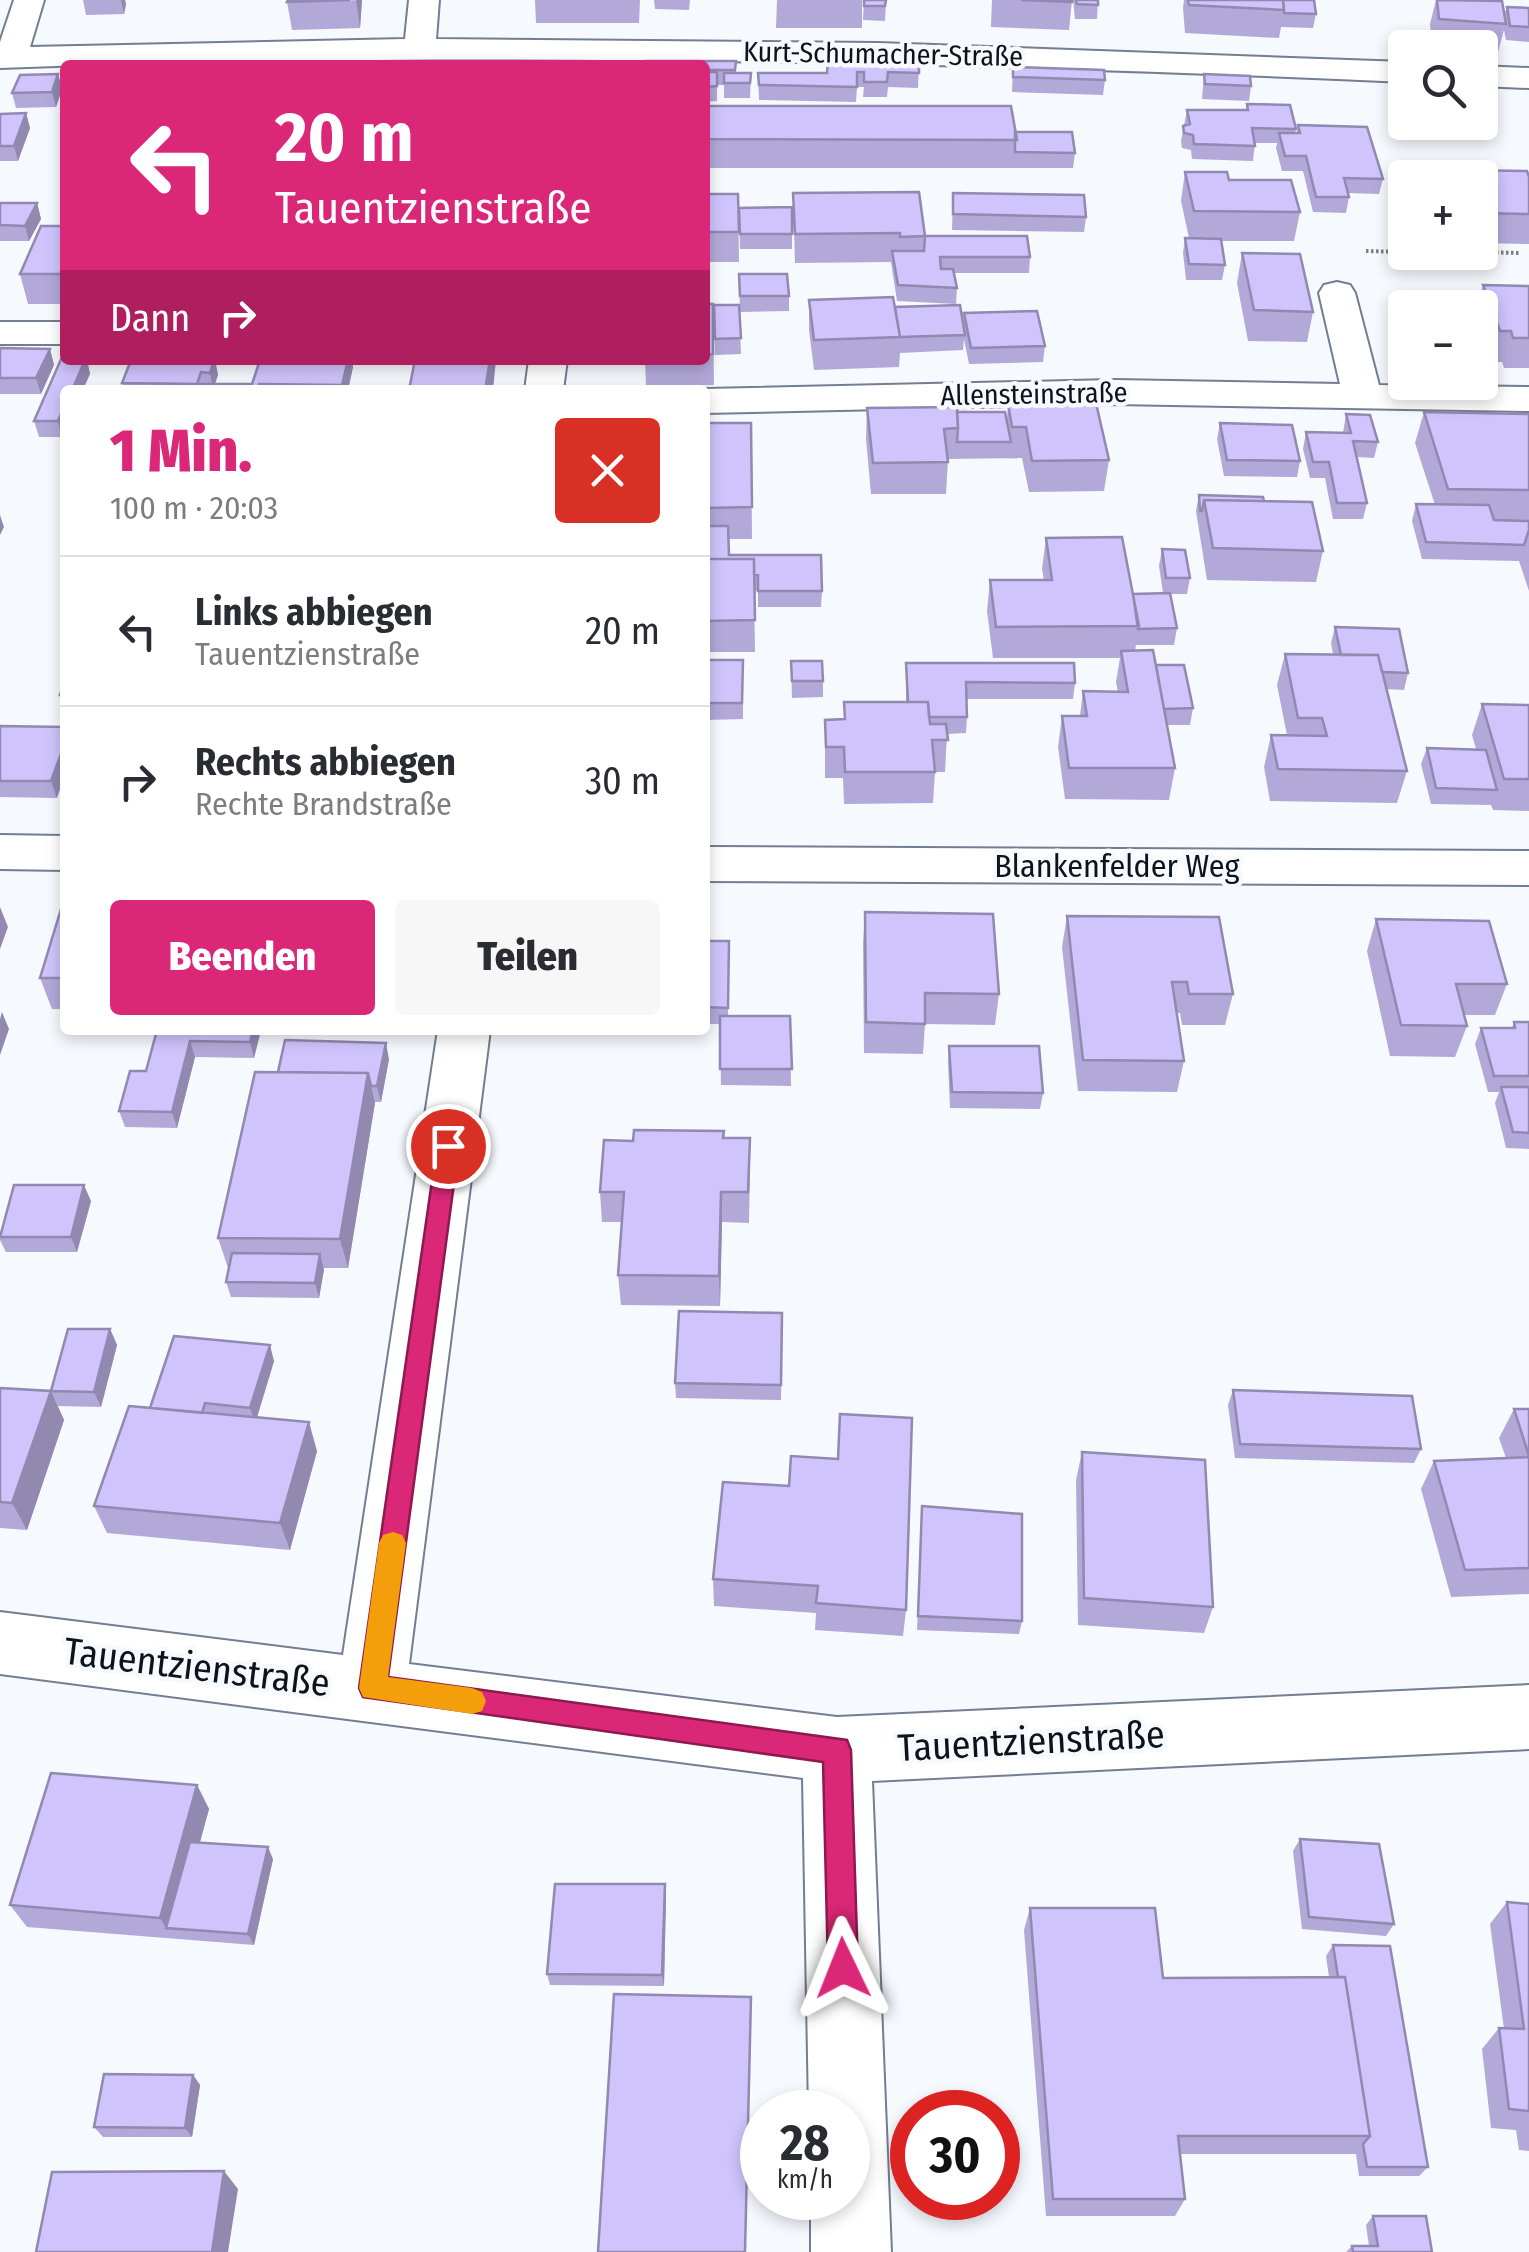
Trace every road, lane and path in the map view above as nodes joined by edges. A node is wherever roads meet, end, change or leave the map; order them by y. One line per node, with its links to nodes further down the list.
1 (29, 0): 5 (street)
2 (424, 0): 3 (street)
3 (420, 49): 4 (street, Kurt-Schumacher-Straße); 5 (street, Kurt-Schumacher-Straße)
4 (581, 57): 6 (street, Kurt-Schumacher-Straße)
5 (5, 58)
6 (1388, 71)
7 (1498, 77): 8 (street)
8 (1529, 78)
9 (1360, 251): 10 (path)
10 (1388, 252)
11 (1498, 253): 12 (path)
12 (1520, 253)
13 (1337, 294): 16 (street)
14 (0, 332): 15 (street)
15 (60, 333)
16 (1362, 395): 17 (street, Allensteinstraße); 18 (street, Allensteinstraße)
17 (1529, 399)
18 (710, 401)
19 (0, 852): 20 (street)
20 (60, 853)
21 (710, 864): 22 (street, Blankenfelder Weg)
22 (1529, 868)
23 (463, 1035): 25 (street)
24 (0, 1643): 25 (street, Tauentzienstraße)
25 (372, 1688): 27 (street, Tauentzienstraße)
26 (1529, 1717): 27 (street, Tauentzienstraße)
27 (837, 1750): 28 (street)
28 (846, 2090)
29 (850, 2220): 30 (street)
30 (851, 2252)

